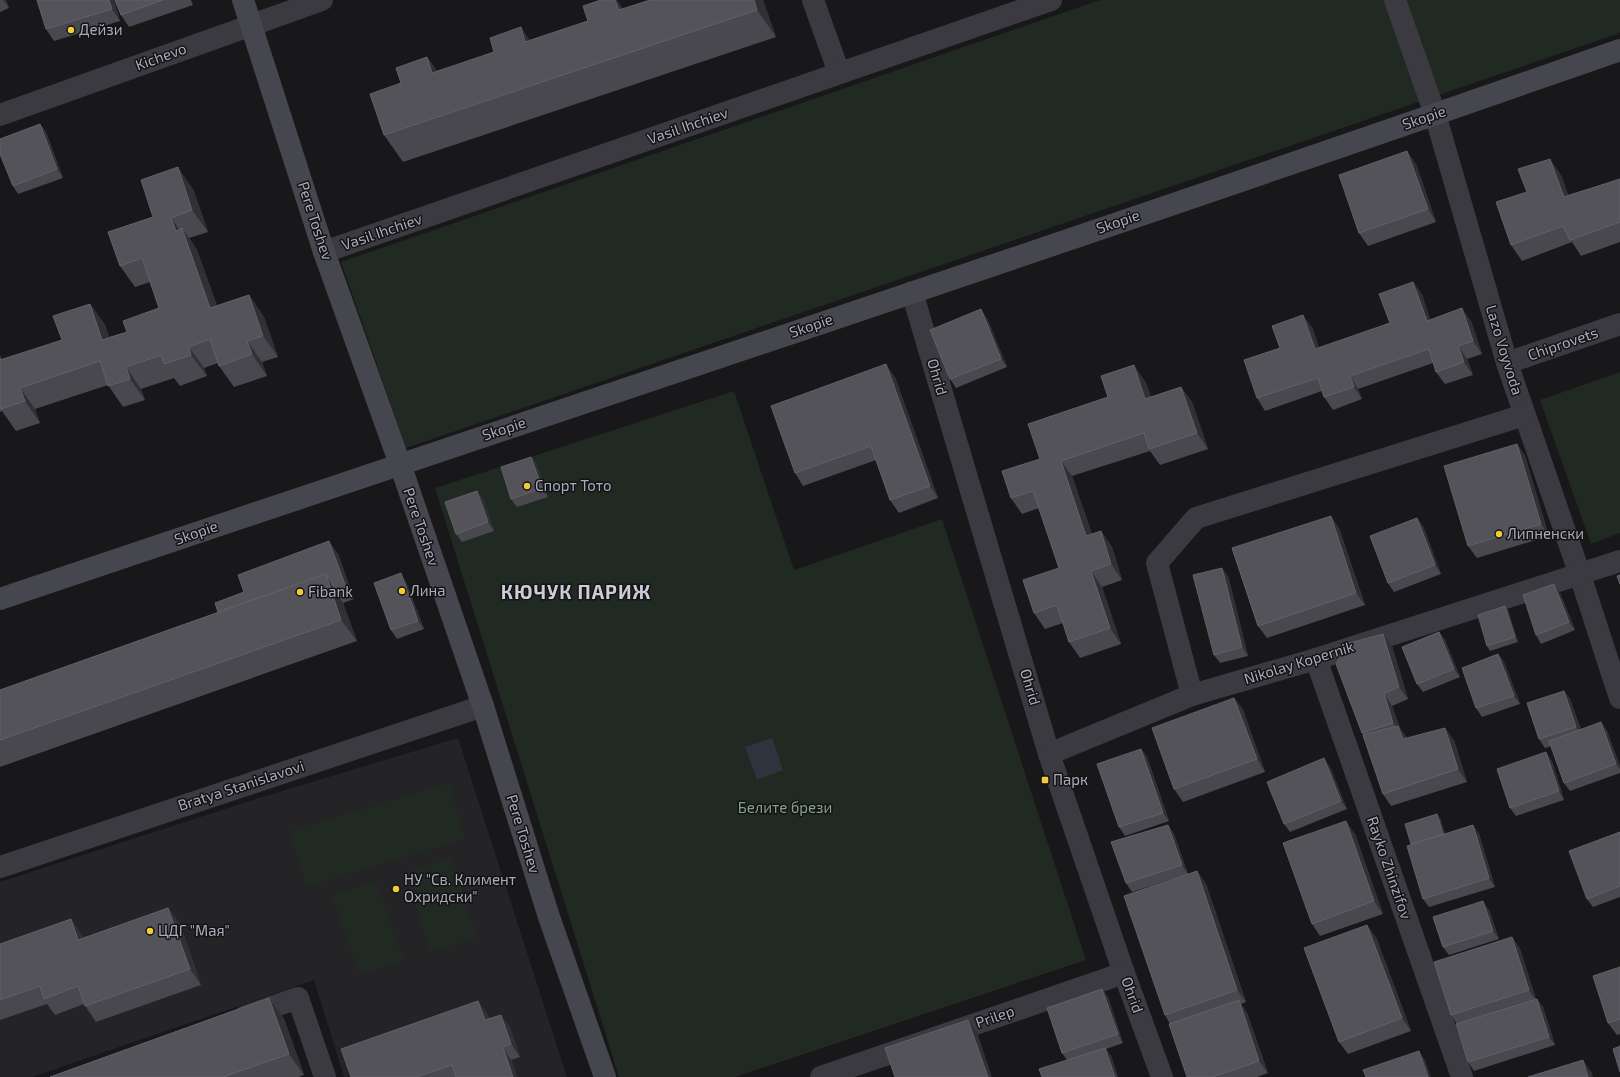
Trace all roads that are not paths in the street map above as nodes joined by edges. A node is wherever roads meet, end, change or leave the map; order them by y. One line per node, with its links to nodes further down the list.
1 (243, 0): 6 (street, Pere Toshev)
2 (322, 0): 6 (street, Kichevo)
3 (813, 0): 8 (street)
4 (1052, 0): 8 (street, Vasil Ihchiev)
5 (1395, 0): 9 (street, Lazo Voyvoda)
6 (251, 25): 10 (street, Kichevo); 11 (street, Pere Toshev)
7 (1620, 50): 9 (street, Skopie)
8 (839, 73): 11 (street, Vasil Ihchiev)
9 (1435, 114): 12 (street, Skopie); 14 (street, Lazo Voyvoda)
10 (0, 115)
11 (324, 252): 16 (street, Pere Toshev)
12 (912, 292): 16 (street, Skopie); 24 (street, Ohrid)
13 (1620, 324): 14 (street, Chiprovets)
14 (1507, 363): 15 (street, Lazo Voyvoda)
15 (1524, 415): 18 (street, Lazo Voyvoda); 21 (street)
16 (400, 464): 19 (street, Skopie); 23 (street, Pere Toshev)
17 (1620, 561): 18 (street, Nikolay Kopernik)
18 (1580, 574): 20 (street, Nikolay Kopernik); 22 (street, Lazo Voyvoda)
19 (0, 599)
20 (1316, 659): 21 (street, Nikolay Kopernik); 33 (street, Rayko Zhinzifov)
21 (1192, 695): 24 (street, Nikolay Kopernik)
22 (1620, 698)
23 (483, 706): 25 (street, Bratya Stanislavovi); 30 (street, Pere Toshev)
24 (1049, 754): 26 (street, Ohrid)
25 (0, 867)
26 (1124, 973): 28 (street, Prilep); 32 (street, Ohrid)
27 (231, 1021): 29 (street)
28 (860, 1071): 31 (street, Prilep)
29 (325, 1077)
30 (605, 1077)
31 (821, 1077)
32 (1162, 1077)
33 (1462, 1077)

